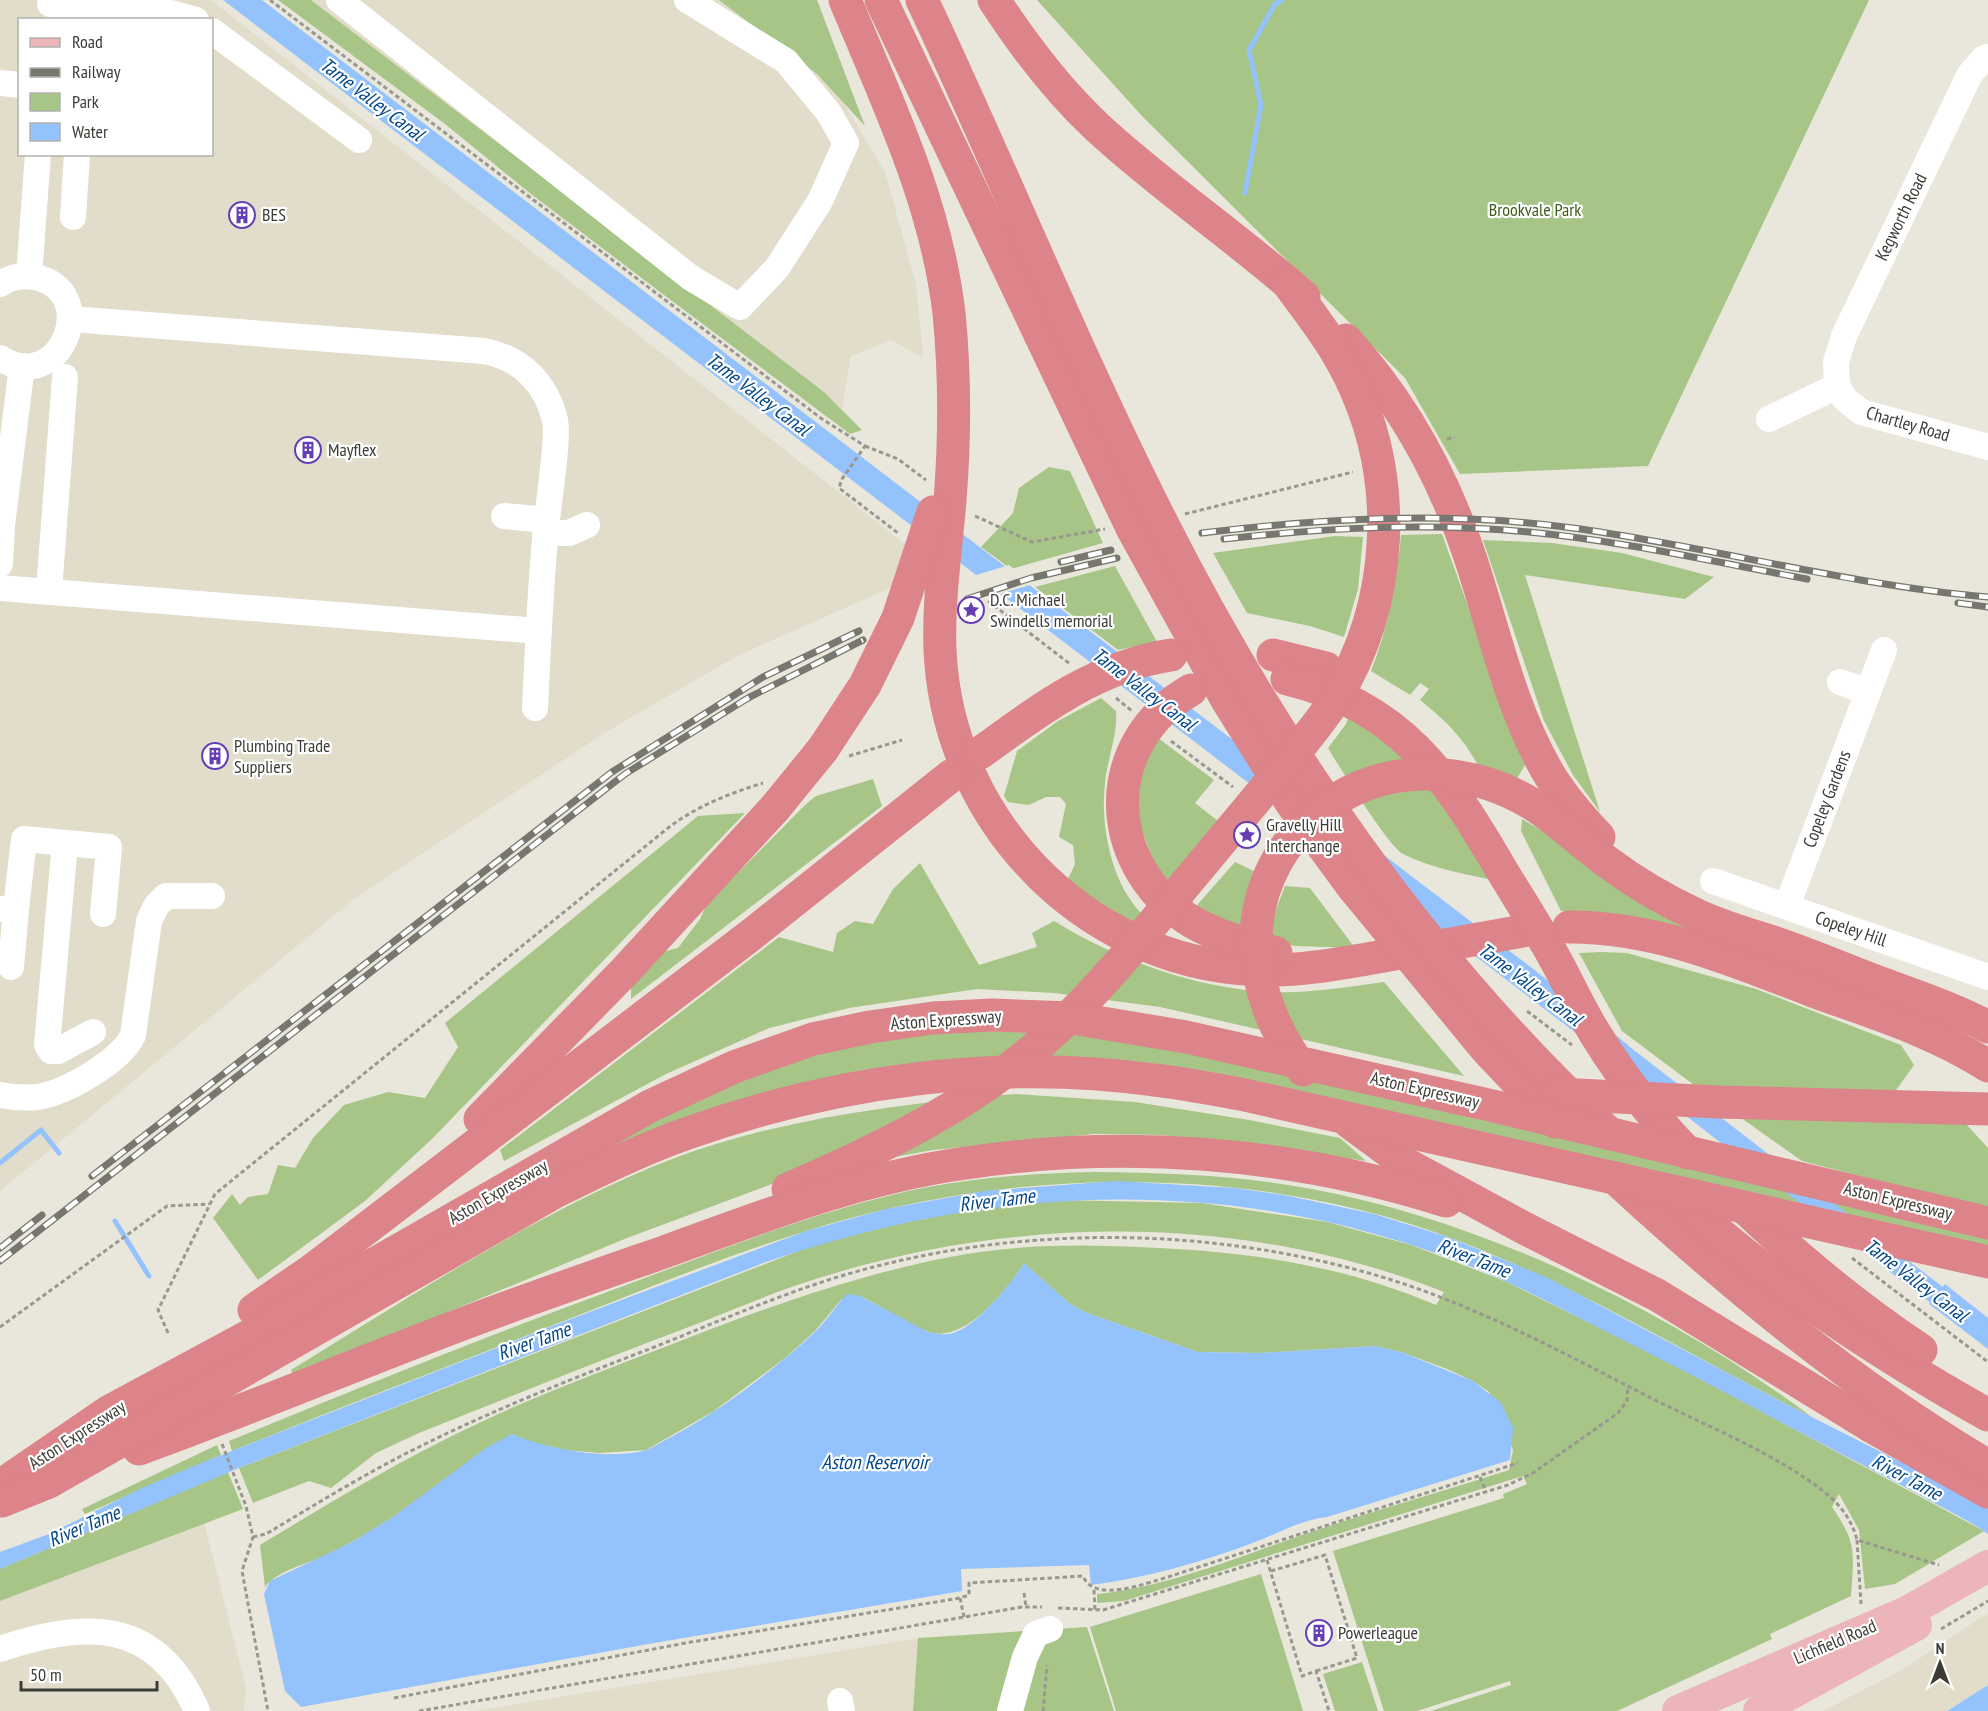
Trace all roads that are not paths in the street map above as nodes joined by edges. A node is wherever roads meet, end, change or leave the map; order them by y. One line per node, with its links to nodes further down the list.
1 (339, 0): 2 (street)
2 (687, 0)
3 (845, 0): 19 (highway)
4 (881, 0): 70 (highway)
5 (922, 0): 69 (highway)
6 (994, 0): 16 (highway)
7 (50, 8): 8 (street)
8 (189, 18)
9 (213, 32): 11 (street)
10 (1988, 57): 22 (street, Kegworth Road)
11 (359, 140)
12 (38, 156): 15 (street)
13 (77, 156): 14 (street)
14 (74, 217)
15 (29, 276): 17 (street); 18 (street)
16 (1287, 282): 50 (highway); 67 (highway)
17 (0, 284)
18 (71, 319): 20 (street); 28 (street)
19 (952, 359): 52 (highway); 60 (highway)
20 (11, 362): 26 (street)
21 (65, 377): 31 (street)
22 (1837, 387): 23 (street); 24 (street, Chartley Road)
23 (1769, 418)
24 (1988, 447)
25 (504, 516): 28 (street)
26 (1, 524): 29 (street)
27 (587, 525): 28 (street)
28 (546, 526): 32 (street)
29 (0, 564)
30 (0, 588): 31 (street)
31 (49, 591): 32 (street)
32 (539, 631): 39 (street)
33 (1884, 650): 38 (street, Copeley Gardens)
34 (1171, 655): 40 (highway)
35 (1291, 669): 68 (highway)
36 (1840, 682): 38 (street)
37 (1191, 690): 52 (highway)
38 (1868, 692): 45 (street, Copeley Gardens)
39 (535, 708)
40 (980, 753)
41 (952, 775): 60 (highway)
42 (65, 843): 46 (street); 47 (street); 55 (street)
43 (1713, 880): 45 (street, Copeley Hill)
44 (212, 896): 58 (street)
45 (1787, 906): 53 (street, Copeley Hill)
46 (8, 909): 51 (street)
47 (103, 914)
48 (1569, 927): 57 (highway)
49 (1515, 932): 52 (highway)
50 (1768, 940): 54 (highway); 63 (highway)
51 (11, 967)
52 (1317, 967)
53 (1988, 977)
54 (1988, 1027)
55 (93, 1032)
56 (1318, 1066): 59 (highway); 62 (highway, Aston Expressway); 66 (highway, Aston Expressway)
57 (1988, 1066)
58 (0, 1095)
59 (1988, 1109)
60 (397, 1204): 66 (highway)
61 (1785, 1218): 64 (highway, Aston Expressway); 65 (highway); 66 (highway, Aston Expressway)
62 (1988, 1222)
63 (1524, 1228): 67 (highway); 73 (highway)
64 (1988, 1262)
65 (1988, 1282)
66 (323, 1294): 71 (highway, Aston Expressway); 72 (highway, Aston Expressway)
67 (494, 1312): 71 (highway)
68 (1988, 1394)
69 (1988, 1415)
70 (1988, 1466)
71 (49, 1482): 74 (highway, Aston Expressway)
72 (0, 1486)
73 (1988, 1492)
74 (0, 1502)
75 (1988, 1566): 81 (main road, Lichfield Road)
76 (1988, 1584): 82 (main road, Lichfield Road)
77 (1050, 1629): 80 (street)
78 (0, 1649): 79 (street)
79 (197, 1711)
80 (1010, 1711)
81 (1678, 1711)
82 (1759, 1711)

